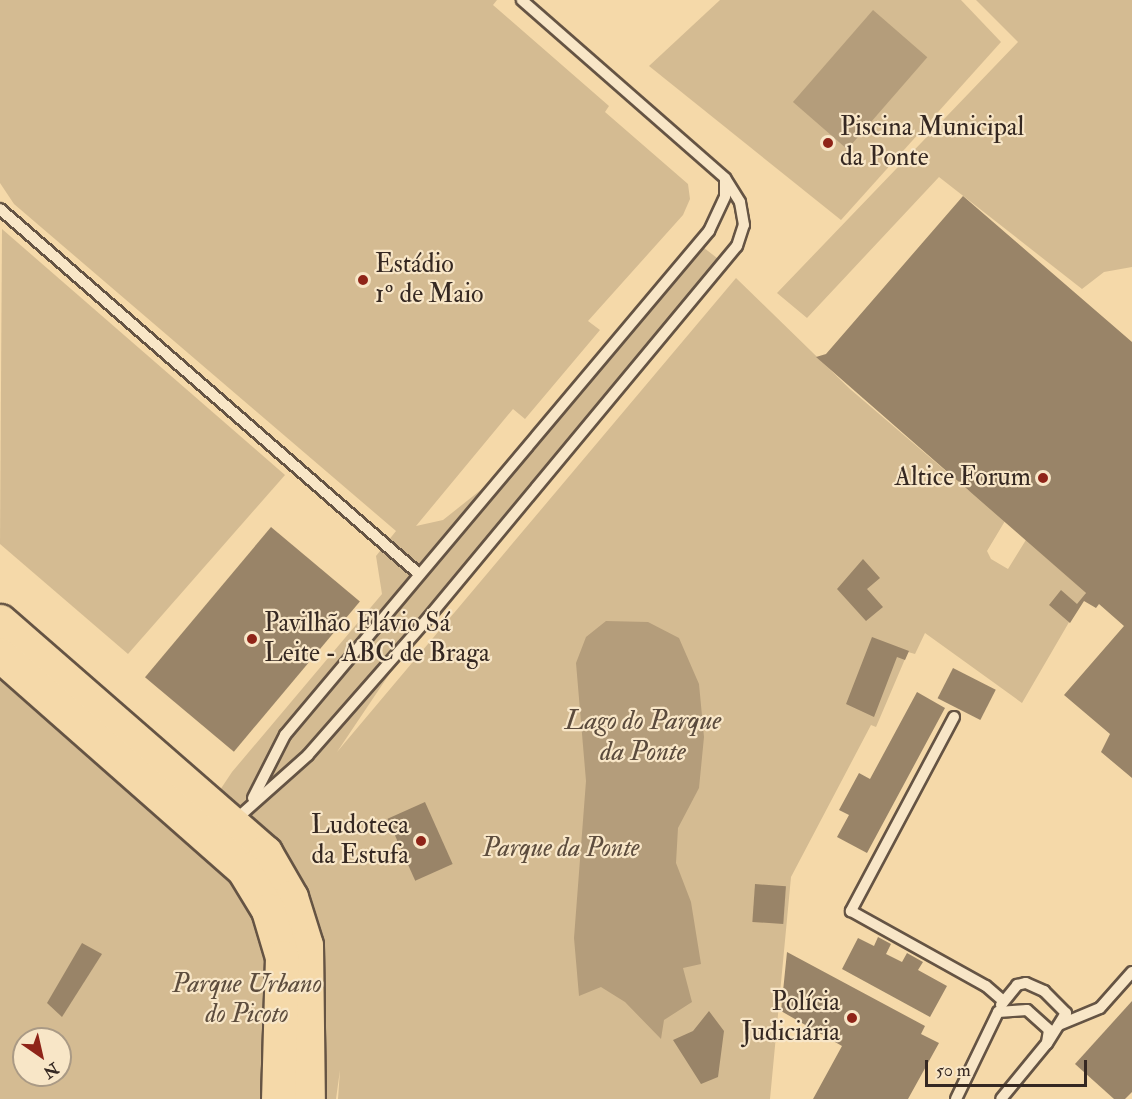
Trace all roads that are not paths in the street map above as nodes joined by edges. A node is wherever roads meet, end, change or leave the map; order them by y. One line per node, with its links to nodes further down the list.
1 (522, 0): 2 (lane)
2 (725, 178): 4 (lane); 8 (lane)
3 (0, 209): 4 (lane)
4 (419, 574): 8 (lane)
5 (0, 621): 8 (main road)
6 (0, 655): 8 (main road)
7 (954, 717): 10 (lane)
8 (232, 825): 15 (main road); 16 (main road)
9 (1132, 972): 12 (lane)
10 (1003, 1001): 11 (lane); 12 (lane)
11 (998, 1012): 13 (lane); 17 (lane)
12 (1062, 1024): 13 (lane); 14 (lane)
13 (1049, 1030): 14 (lane)
14 (1047, 1043): 18 (lane)
15 (278, 1099)
16 (308, 1099)
17 (956, 1099)
18 (1000, 1099)

